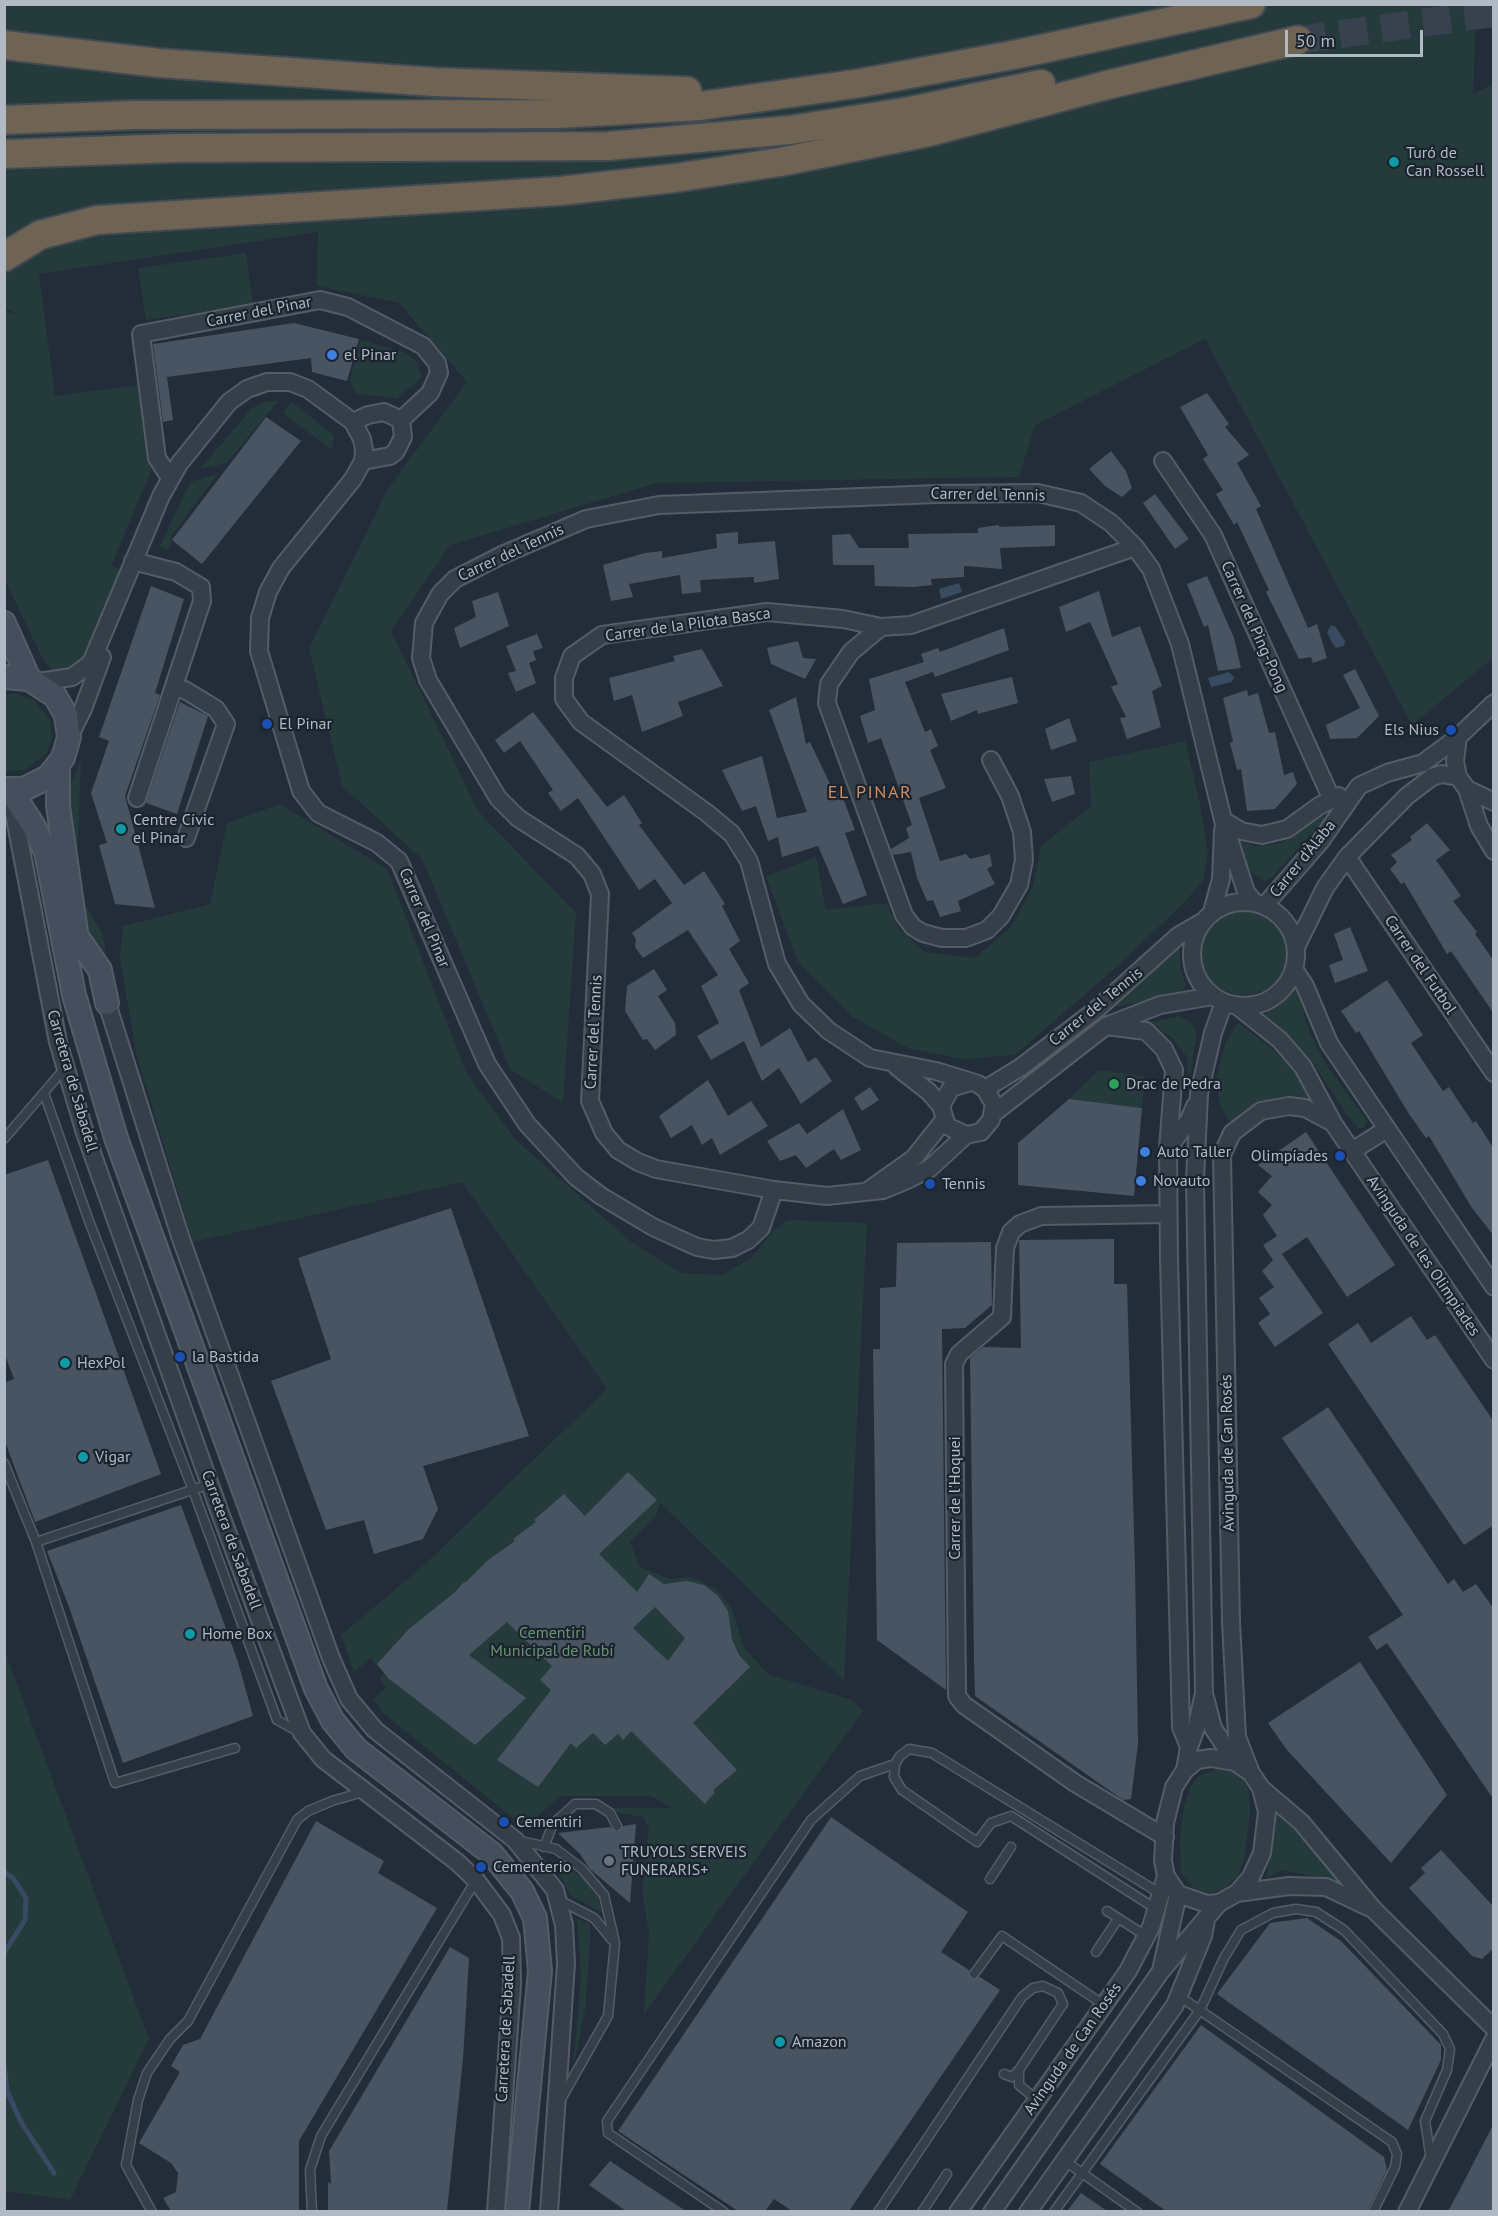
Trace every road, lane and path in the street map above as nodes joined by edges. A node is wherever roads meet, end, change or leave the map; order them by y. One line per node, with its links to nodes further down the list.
1 (1251, 4): 3 (highway)
2 (4, 45): 3 (highway)
3 (746, 98): 4 (highway)
4 (4, 120)
5 (4, 154): 6 (highway)
6 (4, 257)
7 (401, 420): 8 (street); 9 (street); 11 (street, Carrer del Pinar)
8 (353, 423): 9 (street); 11 (street)
9 (363, 461): 60 (street, Carrer del Pinar)
10 (1163, 461): 29 (street, Carrer del Ping-Pong)
11 (170, 478): 13 (street)
12 (1135, 547): 16 (street, Carrer de la Pilota Basca); 31 (street, Carrer del Tennis); 60 (street, Carrer del Tennis)
13 (133, 561): 15 (street); 19 (street)
14 (4, 623): 18 (main road)
15 (109, 625): 18 (street); 21 (street)
16 (881, 627): 23 (street); 44 (street, Carrer de la Pilota Basca)
17 (4, 677): 18 (main road)
18 (33, 681): 21 (main road)
19 (175, 688): 28 (street); 32 (street)
20 (1494, 703): 22 (street)
21 (69, 737): 24 (main road)
22 (1458, 737): 25 (street); 26 (street)
23 (991, 760)
24 (58, 768): 27 (main road); 37 (main road)
25 (1462, 783): 30 (street); 33 (street); 34 (street, Carrer d'Àlaba)
26 (1359, 786): 29 (street); 35 (street, Carrer d'Àlaba)
27 (6, 793): 43 (main road); 45 (street, Carretera de Sabadell)
28 (137, 798)
29 (1332, 800): 31 (street)
30 (1494, 802)
31 (1223, 820): 35 (street, Carrer del Tennis); 36 (street, Carrer del Tennis)
32 (186, 838)
33 (1494, 851)
34 (1347, 857): 38 (street, Carrer d'Àlaba); 46 (street, Carrer del Futbol)
35 (1259, 904): 36 (street); 38 (street)
36 (1208, 916): 40 (street); 47 (street, Carrer del Tennis)
37 (77, 937): 41 (main road); 43 (main road)
38 (1296, 946): 39 (street)
39 (1294, 969): 40 (street); 53 (street)
40 (1224, 1001): 42 (street, Carrer del Tennis); 49 (street, Avinguda de Can Rosés); 52 (street, Avinguda de les Olimpíades)
41 (107, 1003): 81 (street)
42 (1106, 1026): 51 (street, Carrer del Tennis); 57 (street, Avinguda de Can Rosés)
43 (86, 1029): 115 (main road)
44 (891, 1064): 47 (street, Carrer de la Pilota Basca); 50 (street, Carrer de la Pilota Basca)
45 (65, 1067): 48 (lane); 66 (street, Carretera de Sabadell)
46 (1494, 1073)
47 (978, 1085): 50 (street, Carrer del Tennis); 51 (street)
48 (44, 1093): 56 (lane); 67 (lane)
49 (1199, 1094): 57 (street, Avinguda de Can Rosés); 59 (street, Avinguda de Can Rosés)
50 (942, 1113): 55 (street); 61 (street, Carrer del Tennis)
51 (994, 1113): 55 (street, Carrer del Tennis)
52 (1333, 1123): 54 (street, Avinguda de Can Rosés); 58 (street, Avinguda de les Olimpíades)
53 (1387, 1129): 58 (street); 63 (street)
54 (1232, 1133): 59 (street, Avinguda de Can Rosés); 76 (street, Avinguda de Can Rosés)
55 (966, 1135): 61 (street, Carrer del Tennis)
56 (4, 1139)
57 (1168, 1149): 62 (street, Avinguda de Can Rosés)
58 (1352, 1151): 64 (street, Avinguda de les Olimpíades)
59 (1195, 1180): 69 (street, Avinguda de Can Rosés)
60 (774, 1190): 61 (street, Carrer del Tennis)
61 (866, 1192)
62 (1168, 1214): 71 (street, Avinguda de Can Rosés); 80 (street, Carrer de l'Hoquei)
63 (1494, 1287)
64 (1494, 1360)
65 (4, 1463): 68 (lane)
66 (210, 1484): 67 (lane); 70 (street, Carretera de Sabadell)
67 (193, 1490): 68 (lane); 70 (lane)
68 (36, 1542): 72 (lane)
69 (1204, 1693): 71 (street, Avinguda de Can Rosés); 73 (street, Avinguda de Can Rosés)
70 (302, 1733): 78 (street, Carretera de Sabadell)
71 (1189, 1747): 75 (street, Avinguda de Can Rosés)
72 (235, 1748)
73 (1235, 1762): 75 (street); 76 (street)
74 (895, 1764): 88 (lane); 88 (lane); 117 (lane)
75 (1185, 1770): 80 (street)
76 (1251, 1773): 77 (street)
77 (1261, 1788): 86 (street); 90 (street)
78 (363, 1792): 85 (street, Carretera de Sabadell); 112 (lane)
79 (617, 1827): 82 (lane)
80 (1165, 1837): 88 (street)
81 (515, 1840): 82 (lane); 87 (street)
82 (544, 1847): 95 (lane)
83 (1011, 1847): 84 (lane)
84 (990, 1879)
85 (476, 1881): 113 (lane); 114 (street, Carretera de Sabadell)
86 (1237, 1893): 89 (street); 90 (street)
87 (557, 1899): 95 (lane); 107 (street)
88 (1165, 1899): 89 (street); 94 (street, Avinguda de Can Rosés); 97 (street, Avinguda de Can Rosés)
89 (1219, 1903): 93 (street, Avinguda de Can Rosés)
90 (1374, 1910): 102 (street)
91 (1107, 1911): 92 (lane)
92 (1119, 1918): 94 (lane); 96 (lane)
93 (1206, 1918): 97 (street, Avinguda de Can Rosés); 99 (street, Avinguda de Can Rosés)
94 (1146, 1936): 100 (street, Avinguda de Can Rosés)
95 (615, 1943): 107 (lane)
96 (1096, 1952)
97 (1161, 1971): 121 (street, Avinguda de Can Rosés)
98 (974, 1974): 100 (lane)
99 (1179, 1996): 101 (lane); 108 (street, Avinguda de Can Rosés)
100 (1104, 2005): 106 (street, Avinguda de Can Rosés)
101 (1200, 2010): 109 (lane); 110 (lane); 125 (lane)
102 (1494, 2028)
103 (1494, 2039): 109 (street)
104 (1019, 2070): 105 (lane); 106 (lane); 118 (lane)
105 (1004, 2074)
106 (1037, 2100): 120 (street, Avinguda de Can Rosés)
107 (555, 2109): 116 (street)
108 (1065, 2160): 110 (lane); 122 (street, Avinguda de Can Rosés)
109 (1432, 2163): 126 (street)
110 (1082, 2173): 123 (lane); 124 (lane)
111 (947, 2174): 119 (lane)
112 (152, 2211)
113 (312, 2211)
114 (496, 2211)
115 (517, 2211)
116 (549, 2211)
117 (724, 2211)
118 (878, 2211)
119 (922, 2211)
120 (958, 2211)
121 (993, 2211)
122 (1028, 2211)
123 (1054, 2211)
124 (1137, 2211)
125 (1373, 2211)
126 (1407, 2211)

